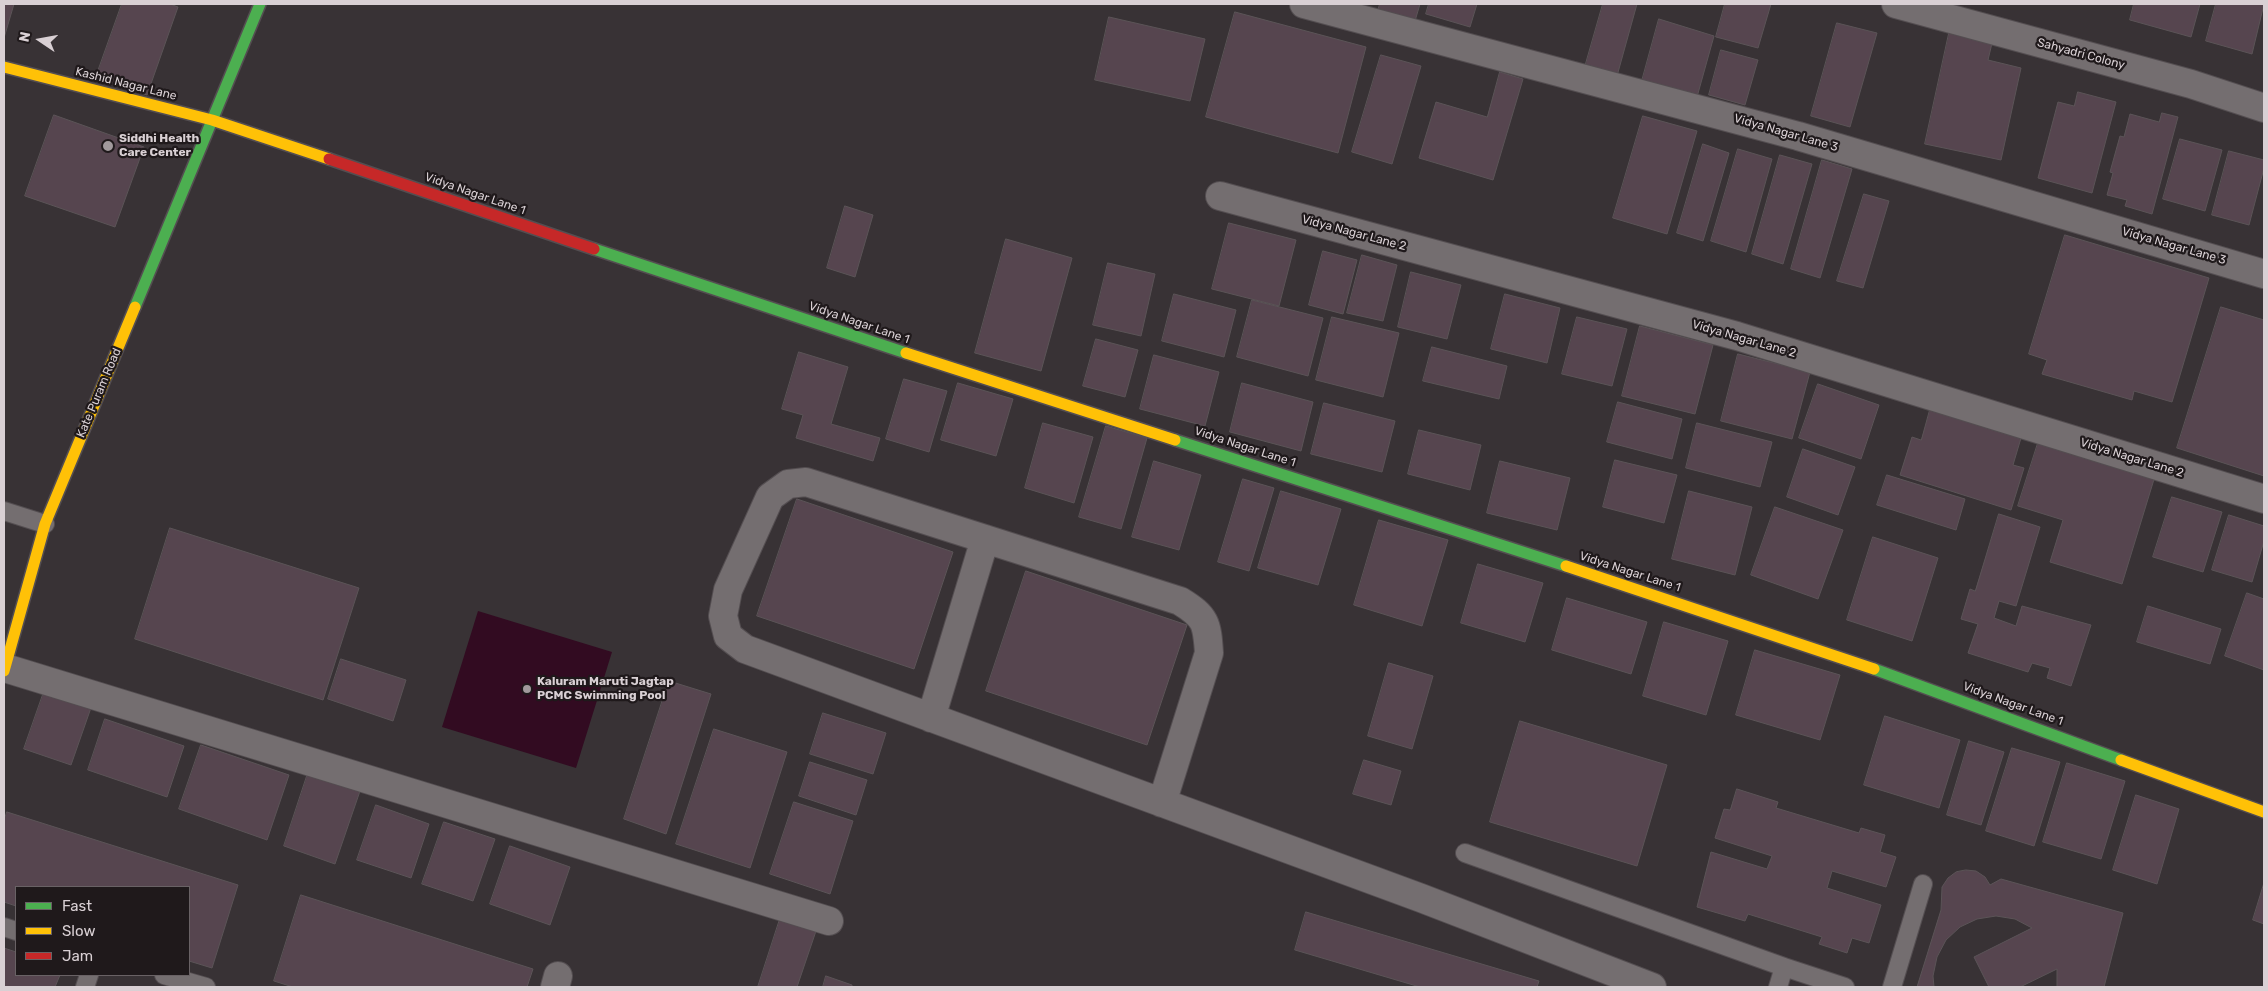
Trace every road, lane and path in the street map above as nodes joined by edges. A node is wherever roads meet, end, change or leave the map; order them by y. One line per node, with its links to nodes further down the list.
1 (260, 4): 6 (street, Kate Puram Road)
2 (1304, 4): 8 (street, Vidya Nagar Lane 3)
3 (1896, 4): 5 (street, Sahyadri Colony)
4 (4, 67): 6 (street, Kashid Nagar Lane)
5 (2264, 108)
6 (212, 120): 11 (street, Kate Puram Road); 16 (street, Vidya Nagar Lane 1)
7 (1220, 196): 9 (street, Vidya Nagar Lane 2)
8 (2264, 274)
9 (2264, 499)
10 (4, 511): 11 (lane)
11 (45, 524): 13 (street, Kate Puram Road)
12 (985, 539): 14 (street); 14 (street); 15 (street)
13 (5, 669): 19 (street)
14 (931, 718): 15 (street)
15 (1162, 803): 22 (street)
16 (2264, 812)
17 (1465, 853): 20 (lane)
18 (1923, 884): 26 (lane)
19 (829, 921)
20 (1784, 967): 24 (lane); 25 (lane)
21 (168, 976): 23 (lane)
22 (1635, 984)
23 (206, 987)
24 (1778, 987)
25 (1845, 987)
26 (1892, 987)

